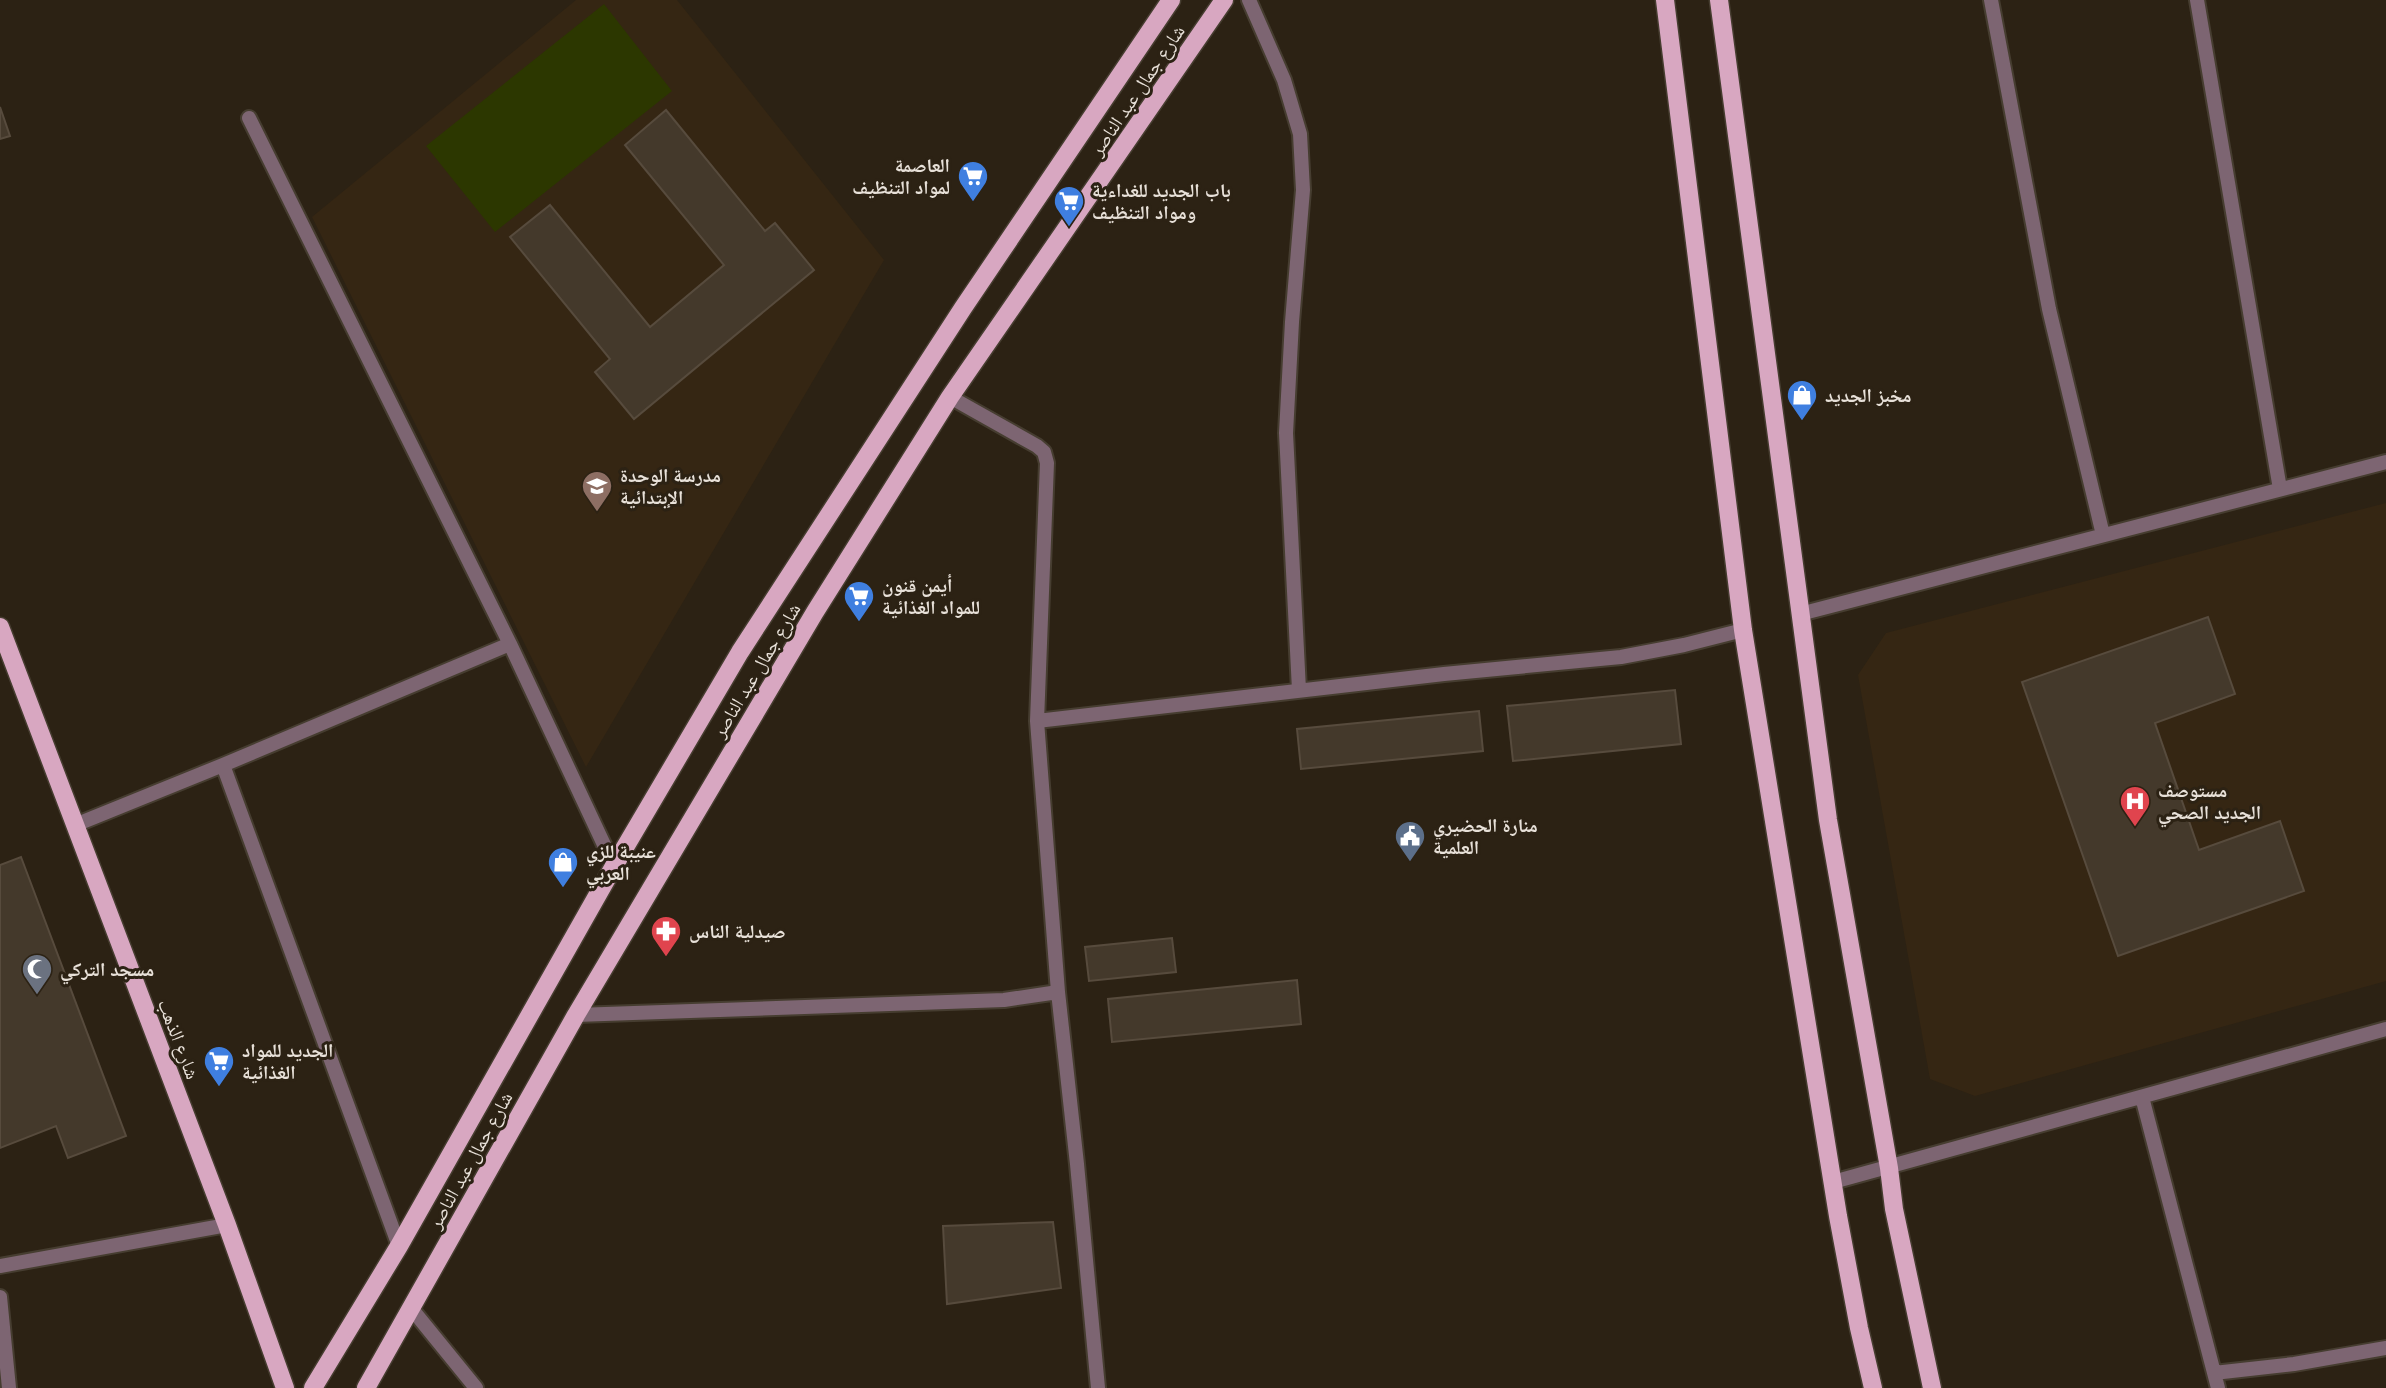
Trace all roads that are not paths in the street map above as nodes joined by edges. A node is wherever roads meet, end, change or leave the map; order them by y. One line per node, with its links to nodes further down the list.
1 (1171, 0): 21 (main road, شارع جمال عبد الناصر)
2 (1224, 0): 9 (main road, شارع جمال عبد الناصر)
3 (1249, 0): 17 (street)
4 (1665, 0): 15 (main road)
5 (1719, 0): 13 (main road)
6 (1991, 0): 12 (street)
7 (2197, 0): 11 (street)
8 (250, 118): 16 (street)
9 (950, 397): 18 (street); 23 (main road, شارع جمال عبد الناصر)
10 (2386, 462): 11 (street)
11 (2280, 489): 12 (street)
12 (2103, 535): 13 (street)
13 (1800, 614): 26 (main road)
14 (0, 627): 20 (main road, شارع الذهب)
15 (1743, 630): 17 (street); 27 (main road)
16 (510, 644): 19 (street); 21 (street)
17 (1299, 690): 18 (street)
18 (1037, 721): 22 (street)
19 (223, 765): 20 (street); 29 (street)
20 (75, 825): 28 (main road, شارع الذهب)
21 (614, 866): 29 (main road, شارع جمال عبد الناصر)
22 (1058, 992): 23 (street); 40 (street)
23 (576, 1015): 32 (main road, شارع جمال عبد الناصر)
24 (2386, 1029): 25 (street)
25 (2142, 1097): 26 (street); 34 (street)
26 (1889, 1168): 27 (street); 42 (main road)
27 (1833, 1182): 41 (main road)
28 (227, 1225): 30 (street); 36 (main road, شارع الذهب)
29 (399, 1246): 37 (main road, شارع جمال عبد الناصر)
30 (0, 1266)
31 (0, 1297): 35 (street)
32 (411, 1308): 38 (main road, شارع جمال عبد الناصر); 39 (street)
33 (2386, 1348): 34 (street)
34 (2216, 1381)
35 (9, 1388)
36 (285, 1388)
37 (313, 1388)
38 (366, 1388)
39 (476, 1388)
40 (1098, 1388)
41 (1872, 1388)
42 (1932, 1388)

